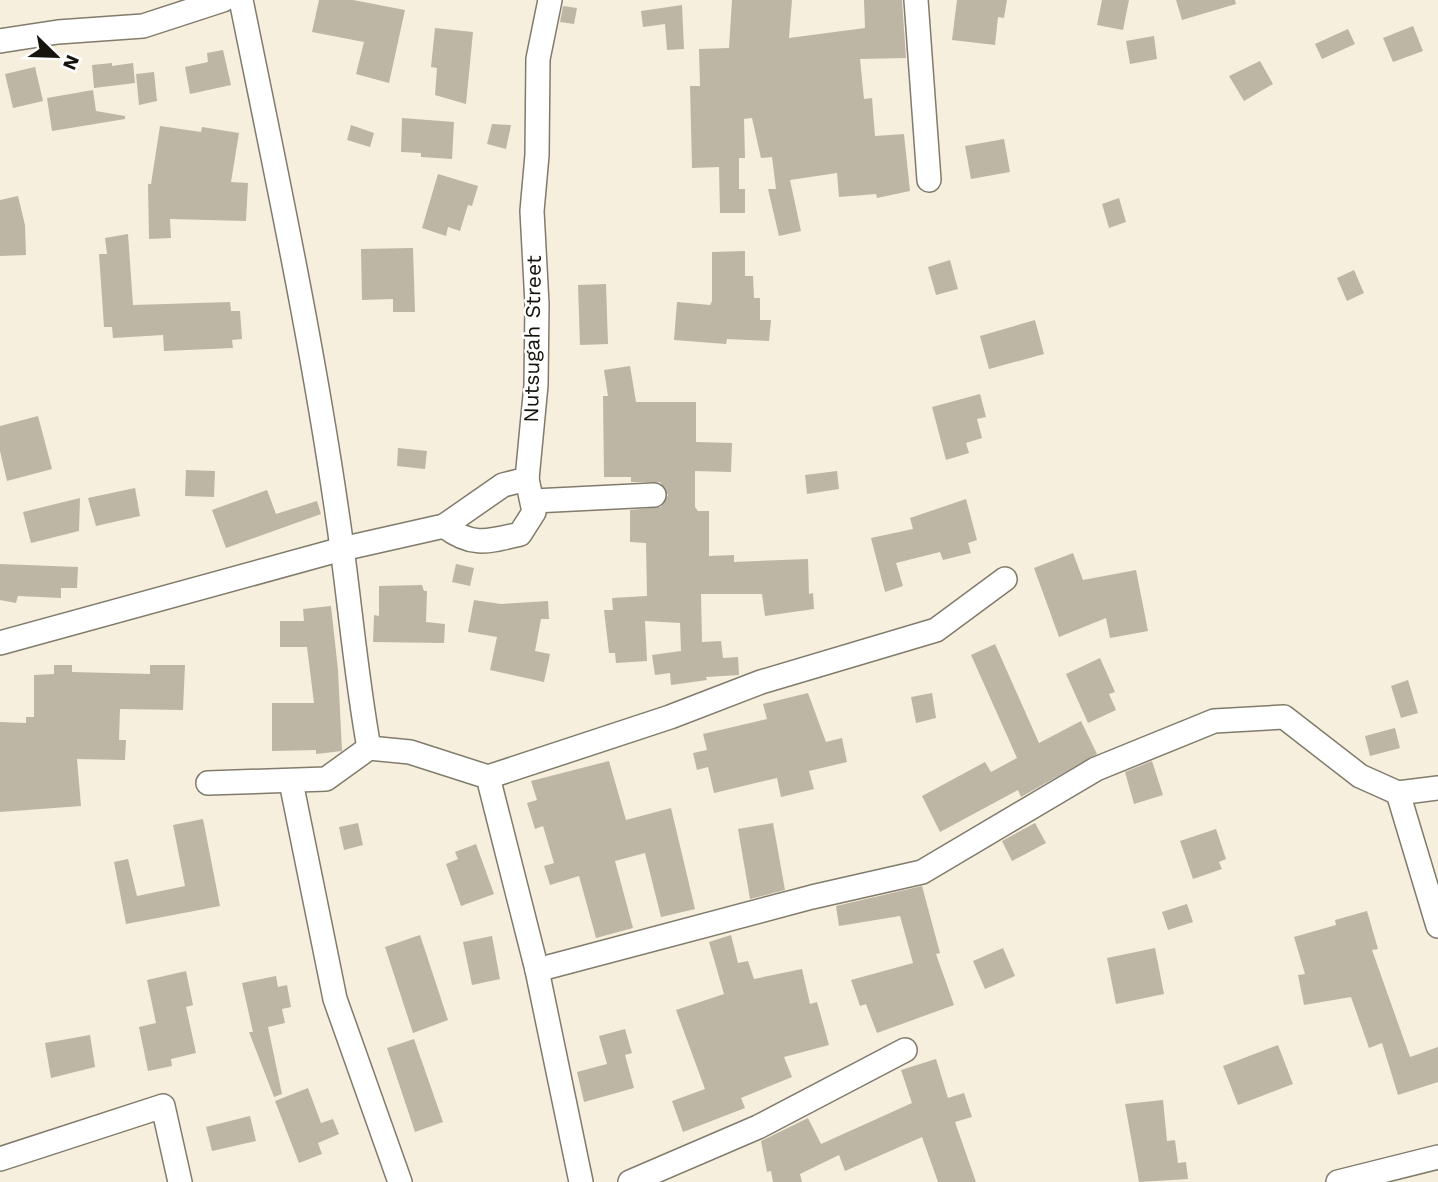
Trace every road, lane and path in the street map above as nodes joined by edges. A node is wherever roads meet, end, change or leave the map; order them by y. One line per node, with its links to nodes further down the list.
1 (223, 0): 5 (street)
2 (241, 0): 11 (street)
3 (550, 0): 7 (street, Nutsugah Street)
4 (916, 0): 6 (street)
5 (0, 41)
6 (929, 180)
7 (527, 479): 9 (street); 10 (street)
8 (654, 495): 9 (street)
9 (534, 501): 10 (street)
10 (444, 526): 11 (street)
11 (342, 549): 13 (street); 14 (street)
12 (1004, 579): 15 (street)
13 (0, 643)
14 (369, 748): 15 (street); 16 (street)
15 (488, 777): 21 (street)
16 (291, 782): 17 (street); 26 (street)
17 (208, 783)
18 (1438, 788): 19 (street)
19 (1398, 793): 20 (street); 21 (street)
20 (1438, 926)
21 (537, 970): 27 (street)
22 (905, 1050): 28 (street)
23 (1438, 1157): 29 (street)
24 (0, 1159): 25 (street)
25 (180, 1182)
26 (400, 1182)
27 (581, 1182)
28 (630, 1182)
29 (1338, 1182)

